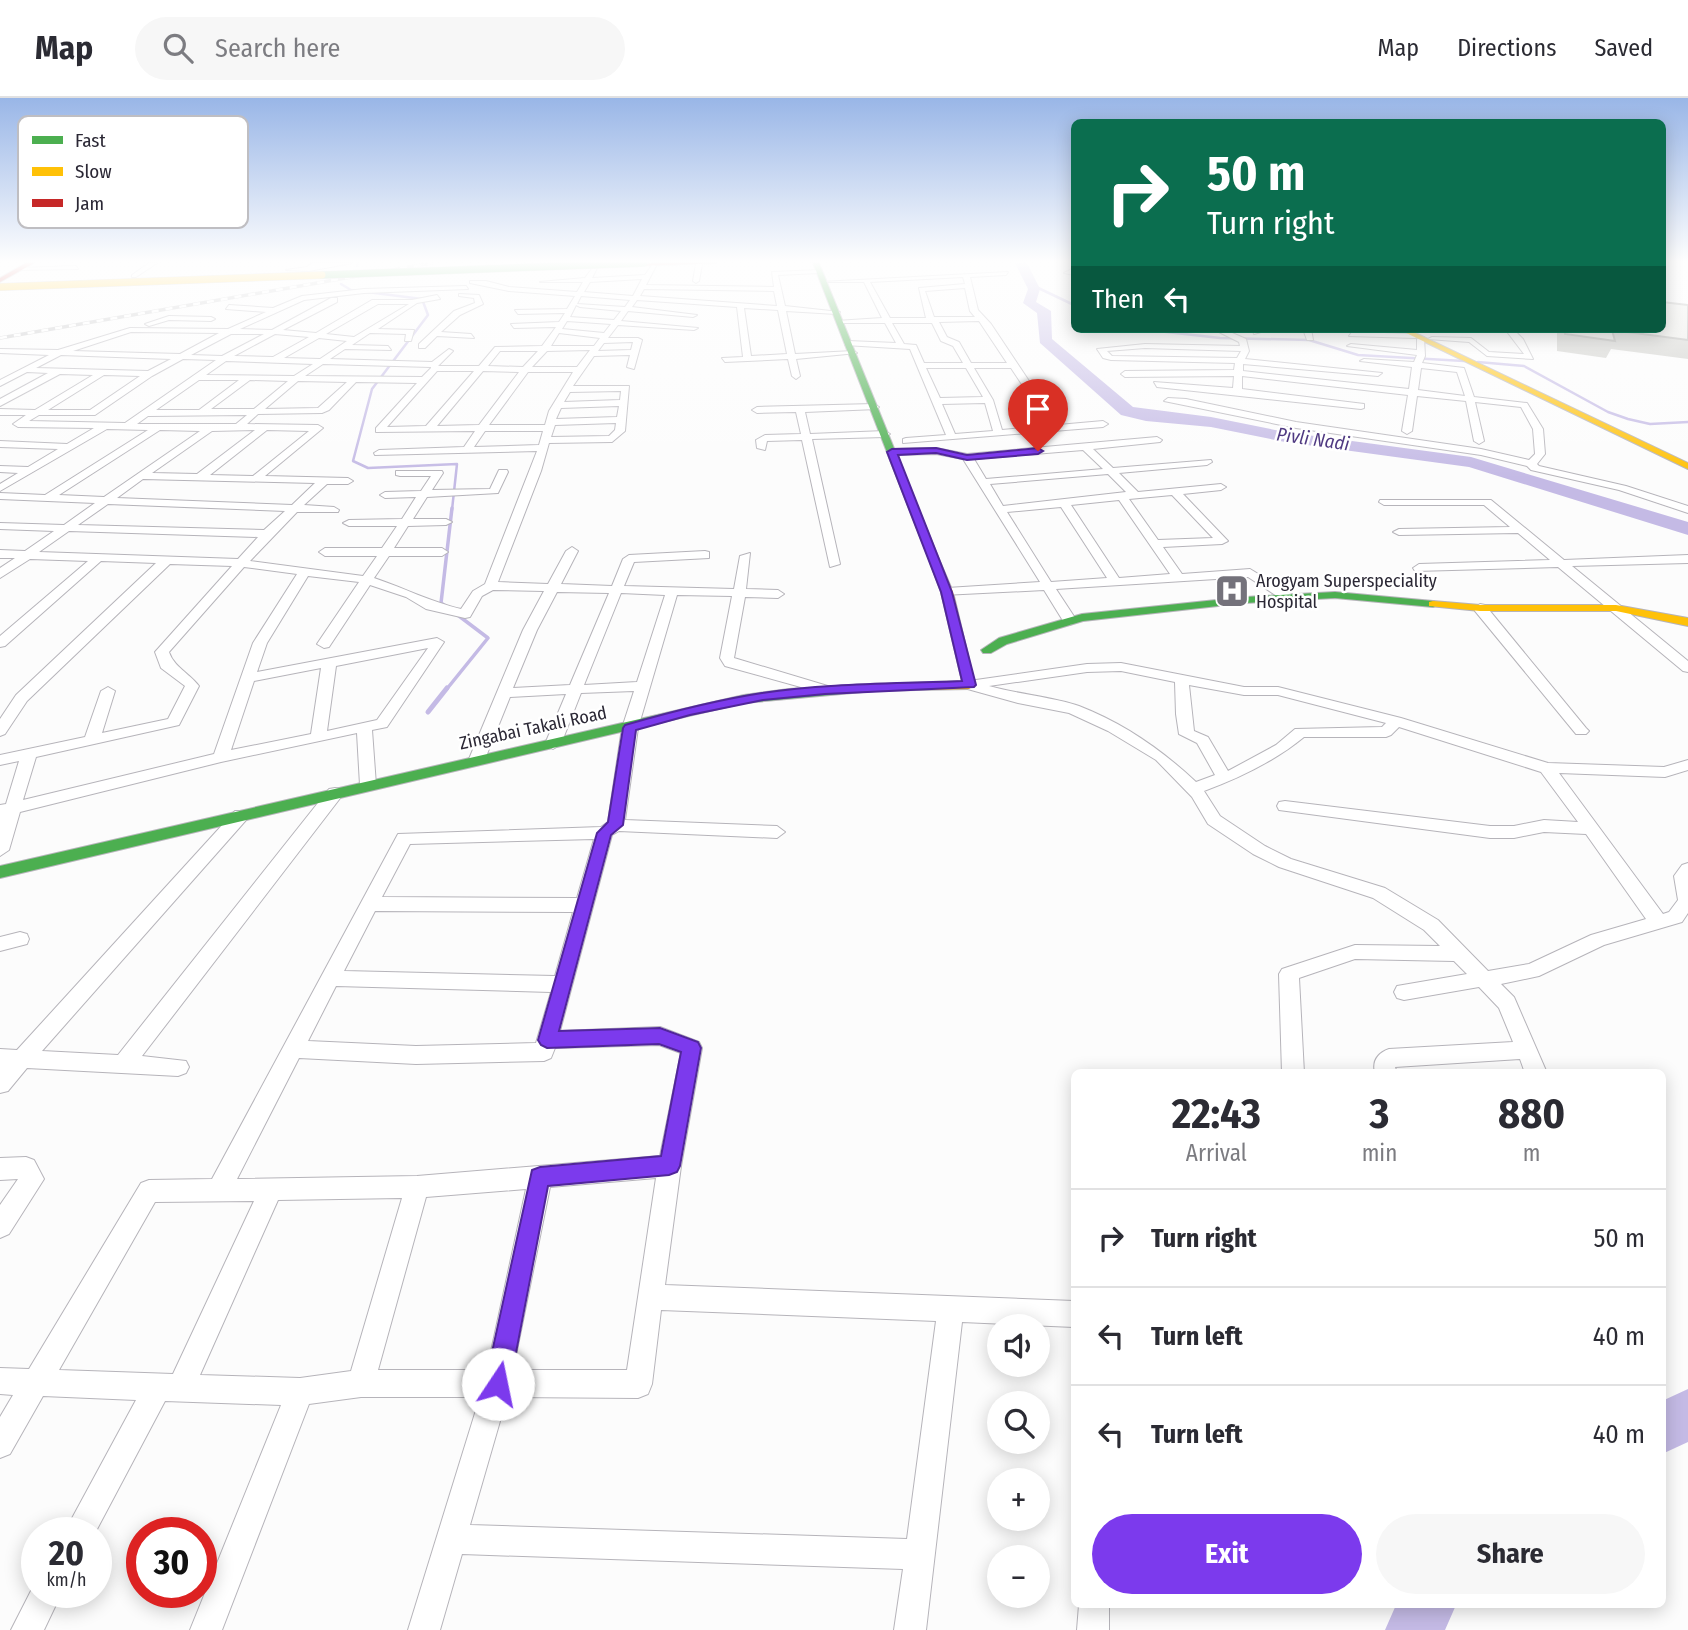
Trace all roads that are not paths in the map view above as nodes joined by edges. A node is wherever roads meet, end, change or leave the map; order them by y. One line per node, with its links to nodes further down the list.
1 (106, 334): 50 (street)
2 (116, 334): 51 (street)
3 (163, 334): 36 (street)
4 (184, 334): 34 (street)
5 (223, 334): 56 (street)
6 (270, 334): 59 (street)
7 (308, 334): 27 (street)
8 (363, 334): 30 (street)
9 (410, 334): 31 (street)
10 (436, 334): 67 (street)
11 (445, 334): 28 (street)
12 (544, 334): 29 (street)
13 (555, 334): 46 (street)
14 (589, 334): 38 (street)
15 (607, 334): 38 (street)
16 (744, 334): 60 (street)
17 (786, 334): 57 (street)
18 (845, 334): 47 (main road)
19 (894, 334): 41 (street)
20 (942, 334): 69 (street)
21 (991, 334): 66 (street)
22 (1224, 334): 48 (street)
23 (1354, 334): 44 (street)
24 (1371, 334): 37 (street)
25 (1466, 334): 35 (street)
26 (1514, 334): 35 (street)
27 (315, 335): 30 (street); 61 (street)
28 (471, 336)
29 (540, 338)
30 (355, 339): 43 (street)
31 (408, 339)
32 (504, 339): 33 (street)
33 (528, 339)
34 (171, 340)
35 (1471, 340): 37 (street)
36 (140, 342)
37 (1418, 343): 44 (street); 63 (street); 65 (main road); 94 (street); 95 (street)
38 (599, 344): 46 (street); 52 (street); 52 (street); 76 (street)
39 (128, 345): 53 (street)
40 (160, 345): 54 (street)
41 (901, 345): 47 (street); 68 (street)
42 (1351, 346): 44 (street)
43 (344, 347): 45 (street); 64 (street)
44 (1363, 347)
45 (388, 348)
46 (546, 348): 72 (street); 74 (street)
47 (851, 348): 57 (street); 104 (main road)
48 (1242, 348): 48 (street); 55 (street); 71 (street); 79 (street)
49 (0, 351): 50 (street)
50 (16, 351): 51 (street)
51 (61, 352): 53 (street); 75 (street)
52 (635, 352): 70 (street)
53 (103, 353): 54 (street)
54 (137, 354): 56 (street)
55 (1284, 354)
56 (183, 356): 59 (street); 81 (street)
57 (791, 356): 60 (street); 83 (street)
58 (1310, 356): 71 (street)
59 (226, 358): 61 (street); 84 (street)
60 (747, 358): 62 (street)
61 (276, 359): 64 (street); 85 (street)
62 (725, 360)
63 (1353, 360)
64 (320, 361): 67 (street); 86 (street)
65 (1476, 362): 138 (main road); 141 (main road)
66 (1013, 365): 69 (street); 107 (street)
67 (434, 366): 72 (street); 88 (street)
68 (920, 366): 69 (street); 97 (street)
69 (967, 366): 96 (street)
70 (631, 367)
71 (1309, 367): 80 (street); 89 (street)
72 (481, 368): 74 (street); 122 (street)
73 (0, 369): 75 (street)
74 (526, 369): 76 (street); 121 (street)
75 (23, 370): 77 (street); 90 (street)
76 (579, 370): 92 (street)
77 (58, 371): 78 (street); 100 (street)
78 (103, 372): 81 (street); 109 (street)
79 (1239, 373): 82 (street); 89 (street); 93 (street)
80 (1378, 373)
81 (149, 374): 109 (street)
82 (1125, 374)
83 (796, 376)
84 (196, 377): 85 (street); 111 (street)
85 (248, 378): 86 (street); 112 (street)
86 (295, 379): 87 (street); 110 (street)
87 (353, 380): 88 (street); 110 (street)
88 (423, 380): 122 (street)
89 (1311, 380): 94 (street); 99 (street)
90 (0, 383)
91 (1154, 383): 93 (street)
92 (568, 389): 101 (street); 102 (street)
93 (1237, 391): 99 (street)
94 (1414, 391): 95 (street); 123 (street)
95 (1470, 398): 129 (street); 140 (street)
96 (989, 400): 97 (street); 124 (street)
97 (935, 401): 126 (street)
98 (1168, 401): 140 (street)
99 (1314, 401): 103 (street)
100 (0, 403)
101 (624, 403): 102 (street); 113 (street)
102 (558, 405): 125 (street)
103 (1361, 406)
104 (874, 407): 105 (street); 130 (main road)
105 (800, 408): 106 (street); 127 (street)
106 (757, 410)
107 (1044, 411)
108 (0, 412): 109 (street)
109 (37, 412): 115 (street)
110 (257, 412): 112 (street); 119 (street)
111 (145, 413): 112 (street); 116 (street)
112 (200, 413)
113 (622, 420): 125 (street); 125 (street)
114 (1103, 424): 124 (street)
115 (103, 427): 116 (street); 132 (street)
116 (126, 427): 117 (street)
117 (157, 428): 118 (street); 161 (street)
118 (210, 428): 119 (street); 147 (street)
119 (238, 428): 120 (street)
120 (265, 428): 148 (street); 149 (street)
121 (482, 428): 122 (street); 125 (street); 135 (street)
122 (429, 429)
123 (1407, 431)
124 (998, 432): 126 (street)
125 (547, 434): 135 (street); 199 (street)
126 (951, 435): 130 (street)
127 (806, 438): 130 (street); 134 (street); 190 (street)
128 (1157, 440): 133 (street)
129 (1479, 441)
130 (888, 443): 137 (street); 204 (main road)
131 (0, 444): 132 (street)
132 (69, 447): 143 (street)
133 (1086, 447): 137 (street); 144 (street)
134 (762, 448)
135 (468, 449): 136 (street)
136 (379, 453)
137 (967, 457): 152 (street)
138 (1688, 459)
139 (1207, 461): 144 (street)
140 (1531, 464): 168 (street)
141 (1688, 466)
142 (0, 469): 143 (street)
143 (30, 470): 154 (street)
144 (1111, 471): 152 (street); 158 (street)
145 (503, 472): 156 (street)
146 (400, 473): 156 (street)
147 (139, 476): 148 (street); 162 (street)
148 (200, 477): 149 (street)
149 (256, 478): 150 (street)
150 (324, 481): 151 (street); 165 (street)
151 (348, 481)
152 (982, 482): 167 (street)
153 (1220, 487): 155 (street)
154 (0, 488)
155 (1175, 492): 158 (street); 177 (street)
156 (424, 494): 157 (street); 169 (street)
157 (385, 495)
158 (1135, 495): 160 (street)
159 (0, 496): 161 (street)
160 (1122, 496): 164 (street); 177 (street)
161 (49, 497): 162 (street)
162 (103, 501): 165 (street); 173 (street)
163 (1384, 502): 174 (street)
164 (1064, 503): 167 (street); 197 (street)
165 (292, 508): 166 (street); 176 (street)
166 (334, 510)
167 (1000, 510): 198 (street)
168 (1688, 510)
169 (406, 522): 170 (street); 171 (street); 180 (street)
170 (446, 522)
171 (349, 523)
172 (0, 526): 173 (street)
173 (64, 527): 176 (street); 183 (street)
174 (1520, 530): 175 (street); 191 (street)
175 (1399, 532)
176 (267, 534): 189 (street)
177 (1155, 544): 195 (street)
178 (572, 551): 200 (street)
179 (325, 552): 180 (street)
180 (387, 552): 181 (street); 196 (street)
181 (442, 552)
182 (0, 554): 183 (street)
183 (23, 555): 186 (street); 194 (street)
184 (705, 555): 201 (street)
185 (746, 556): 203 (street)
186 (98, 558): 188 (street); 211 (street)
187 (1688, 559): 191 (street)
188 (167, 560): 189 (street); 228 (street)
189 (240, 563): 193 (street); 231 (street)
190 (834, 564)
191 (1561, 564): 192 (street); 207 (street)
192 (1419, 568)
193 (305, 572): 196 (street); 218 (street)
194 (0, 573)
195 (1178, 577): 197 (street); 206 (street)
196 (368, 580): 199 (street); 212 (street)
197 (1115, 581): 198 (street)
198 (1046, 585): 204 (street); 209 (street)
199 (490, 586): 200 (street)
200 (552, 587): 201 (street); 224 (street)
201 (615, 589): 202 (street); 221 (street)
202 (672, 591): 203 (street); 220 (street)
203 (741, 592): 205 (street); 222 (street)
204 (947, 592): 214 (main road)
205 (778, 594)
206 (1287, 597): 208 (main road); 209 (main road)
207 (1616, 608): 208 (main road); 210 (main road); 216 (street)
208 (1483, 611): 213 (main road); 229 (street)
209 (1070, 621): 213 (main road)
210 (1688, 622)
211 (0, 643)
212 (324, 644)
213 (987, 650): 214 (main road)
214 (961, 654): 219 (main road)
215 (329, 664): 218 (street); 226 (street); 230 (street)
216 (1688, 668)
217 (1182, 677): 219 (street); 225 (street); 239 (street)
218 (248, 678): 234 (street)
219 (969, 685): 222 (main road, Zingabai Takali Road); 241 (street)
220 (643, 686): 221 (street); 227 (street)
221 (574, 690): 224 (street); 232 (street)
222 (825, 690): 227 (main road, Zingabai Takali Road)
223 (107, 691): 231 (street)
224 (504, 693): 235 (street)
225 (1396, 722): 238 (street); 239 (street)
226 (364, 727): 230 (street); 240 (street)
227 (630, 728): 232 (main road, Zingabai Takali Road); 246 (street)
228 (0, 731)
229 (1581, 731)
230 (318, 737): 234 (street)
231 (92, 740): 233 (street)
232 (553, 744): 235 (main road, Zingabai Takali Road)
233 (29, 754): 236 (street); 244 (street)
234 (221, 757): 244 (street)
235 (477, 759): 240 (main road, Zingabai Takali Road)
236 (0, 760)
237 (1688, 765): 238 (street)
238 (1547, 768): 247 (street)
239 (1224, 778): 241 (street)
240 (368, 785): 242 (main road, Zingabai Takali Road)
241 (1193, 789): 255 (street)
242 (335, 793): 245 (main road, Zingabai Takali Road); 264 (street)
243 (1285, 806): 247 (street)
244 (6, 810): 249 (street)
245 (241, 815): 251 (main road, Zingabai Takali Road); 263 (street)
246 (610, 829): 248 (street); 252 (street); 253 (street)
247 (1591, 829): 254 (street)
248 (777, 832)
249 (0, 850)
250 (1688, 869): 254 (street)
251 (0, 872)
252 (370, 904): 253 (street); 256 (street)
253 (584, 905): 258 (street)
254 (1659, 922): 257 (street)
255 (1461, 954): 257 (street); 266 (street)
256 (331, 978): 258 (street); 261 (street)
257 (1488, 980): 259 (street); 262 (street)
258 (563, 984): 260 (street)
259 (1404, 992)
260 (547, 1040): 261 (street); 270 (street)
261 (295, 1049): 275 (street)
262 (1527, 1050): 267 (street); 268 (street)
263 (10, 1059): 264 (street); 269 (street)
264 (123, 1064): 265 (street)
265 (178, 1067)
266 (1293, 1069)
267 (1385, 1069)
268 (1534, 1069)
269 (0, 1084)
270 (669, 1166): 272 (street); 277 (street)
271 (0, 1169): 276 (street)
272 (540, 1177): 273 (street); 283 (street)
273 (417, 1187): 274 (street); 281 (street)
274 (271, 1189): 275 (street); 284 (street)
275 (219, 1190): 282 (street)
276 (0, 1226)
277 (650, 1297): 278 (street); 283 (street)
278 (951, 1309): 279 (street); 289 (street)
279 (1071, 1314)
280 (0, 1381): 282 (street)
281 (361, 1383): 283 (street); 285 (street)
282 (36, 1384): 284 (street); 286 (street)
283 (498, 1384): 288 (street)
284 (169, 1388): 285 (street); 287 (street)
285 (300, 1392): 293 (street)
286 (0, 1444)
287 (89, 1517)
288 (451, 1539): 289 (street); 294 (street)
289 (920, 1555): 295 (street)
290 (39, 1608): 292 (street)
291 (1094, 1608): 296 (street)
292 (27, 1630)
293 (206, 1630)
294 (424, 1630)
295 (910, 1630)
296 (1093, 1630)

